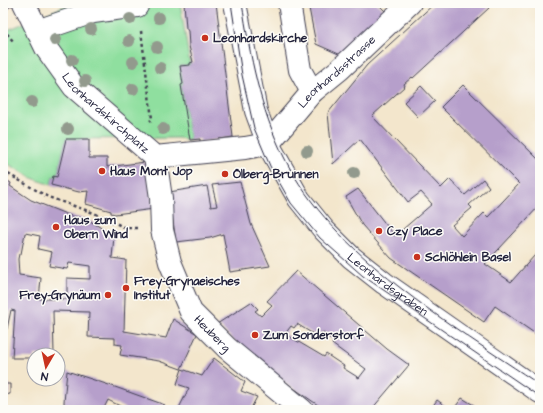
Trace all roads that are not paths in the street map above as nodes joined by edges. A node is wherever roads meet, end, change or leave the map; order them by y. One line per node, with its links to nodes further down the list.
1 (24, 3): 6 (street, Leonhardskirchplatz)
2 (235, 3): 8 (street, Leonhardsgraben)
3 (289, 3): 7 (street)
4 (410, 3): 7 (street, Leonhardsstrasse)
5 (137, 6): 6 (street)
6 (37, 31): 9 (street, Leonhardskirchplatz)
7 (312, 92): 8 (street, Leonhardsstrasse)
8 (268, 144): 9 (street, Leonhardskirchplatz); 10 (street, Leonhardsgraben)
9 (154, 157): 11 (street, Heuberg)
10 (540, 392)
11 (277, 402): 12 (street, Heuberg)
12 (302, 410)

